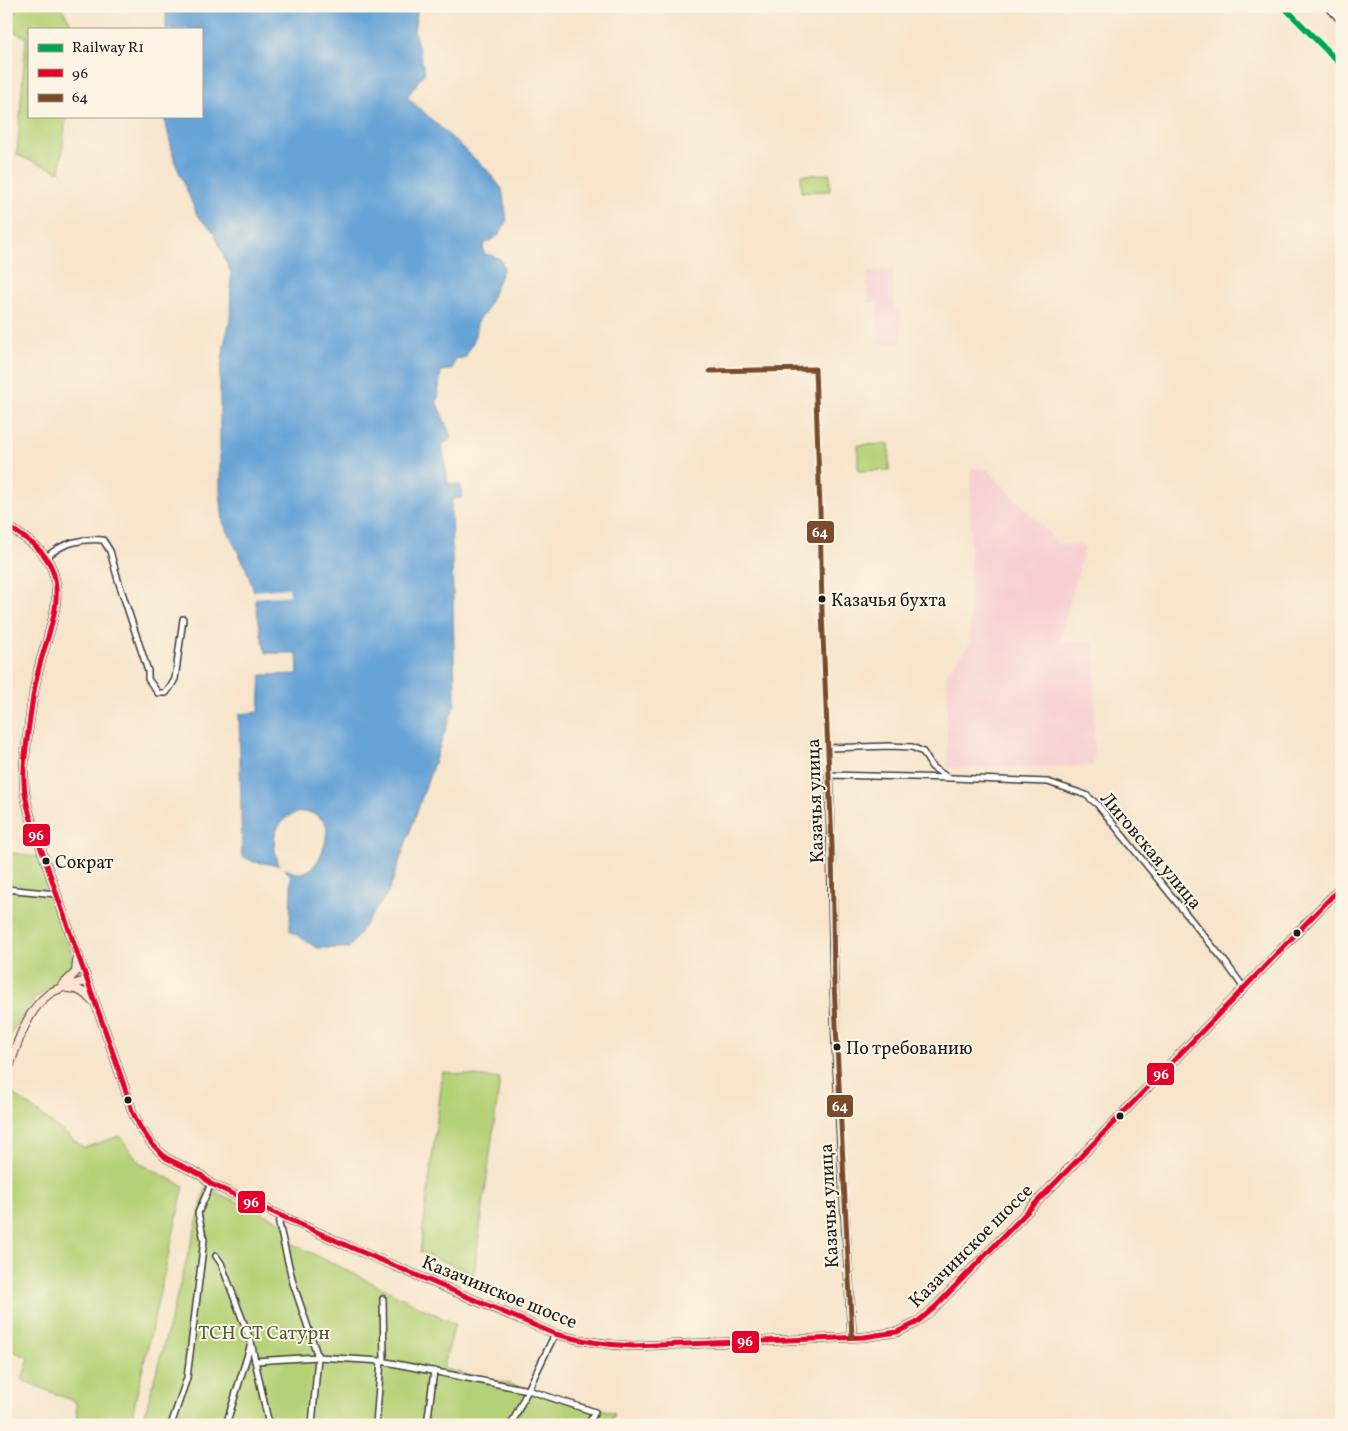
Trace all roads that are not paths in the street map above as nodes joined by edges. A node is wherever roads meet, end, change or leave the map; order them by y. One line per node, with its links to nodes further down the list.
1 (1327, 6): 2 (street)
2 (1342, 22)
3 (710, 371): 7 (street, Казачья улица)
4 (6, 525): 5 (main road)
5 (46, 558): 6 (street); 12 (main road, Казачинское шоссе)
6 (183, 619)
7 (828, 748): 8 (street, Казачья улица); 9 (street)
8 (829, 775): 9 (street, Лиговская улица); 24 (main road, Казачья улица)
9 (948, 778): 15 (street, Лиговская улица)
10 (1342, 886): 15 (main road, Казачинское шоссе)
11 (6, 889): 12 (street)
12 (56, 894): 13 (main road, Казачинское шоссе)
13 (77, 954): 14 (main road, Казачинское шоссе); 16 (main road)
14 (86, 981): 16 (main road); 17 (main road, Казачинское шоссе)
15 (1244, 988): 24 (main road, Казачинское шоссе)
16 (57, 989): 17 (main road); 18 (main road)
17 (94, 1003): 19 (main road, Казачинское шоссе)
18 (6, 1076)
19 (211, 1184): 20 (main road, Казачинское шоссе); 31 (street)
20 (281, 1216): 23 (main road, Казачинское шоссе); 26 (street)
21 (216, 1256): 25 (street)
22 (383, 1299): 28 (street)
23 (555, 1334): 24 (main road, Казачинское шоссе); 30 (street)
24 (852, 1337)
25 (251, 1342): 27 (street); 32 (street)
26 (318, 1357): 27 (street); 28 (street); 34 (street)
27 (255, 1361): 33 (street)
28 (382, 1361): 29 (street); 35 (street)
29 (434, 1371): 30 (street); 36 (street)
30 (528, 1390): 37 (street); 38 (street)
31 (171, 1425)
32 (226, 1425)
33 (269, 1425)
34 (312, 1425)
35 (376, 1425)
36 (427, 1425)
37 (511, 1425)
38 (588, 1425)

